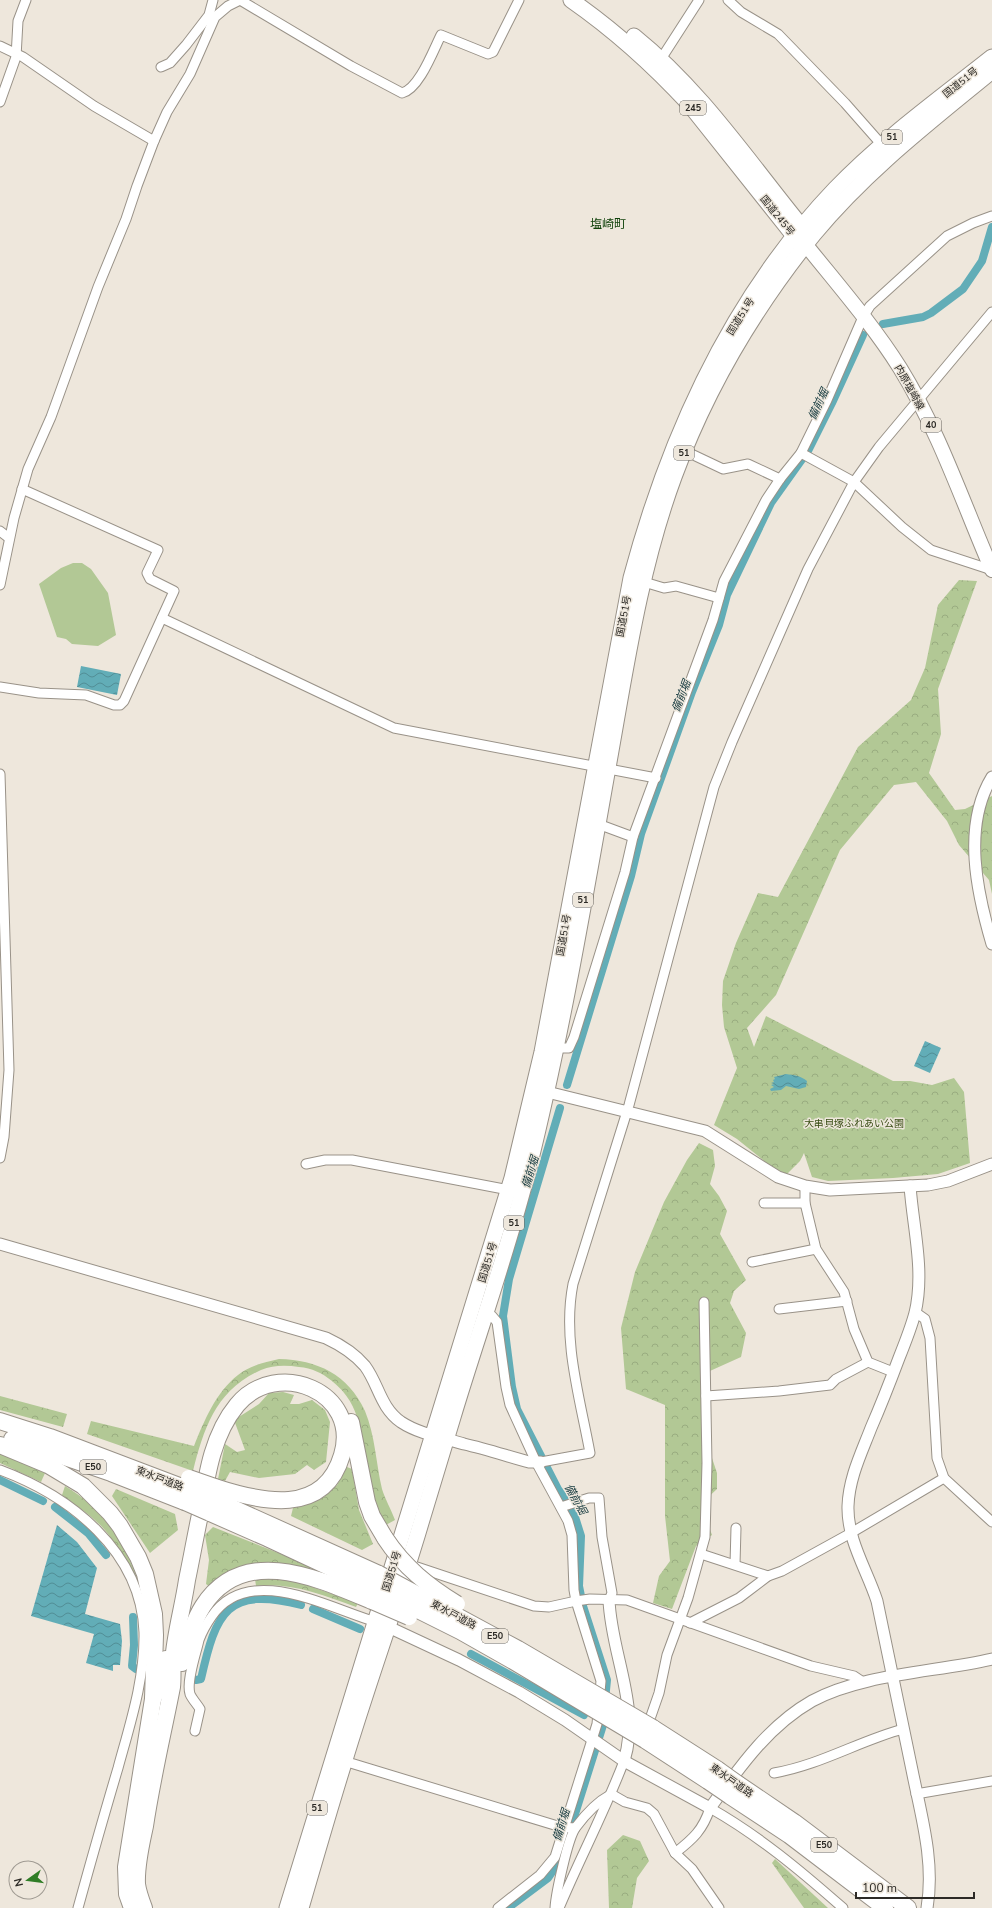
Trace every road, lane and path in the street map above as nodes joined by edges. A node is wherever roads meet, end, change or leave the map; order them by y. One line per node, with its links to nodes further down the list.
1 (26, 0): 12 (street)
2 (213, 0): 9 (street)
3 (240, 0): 4 (street); 9 (street)
4 (519, 0)
5 (571, 0): 20 (highway, 国道245号 / 245)
6 (588, 0): 13 (highway, 国道245号 / 245)
7 (699, 0): 13 (street)
8 (728, 0): 18 (street)
9 (212, 16): 14 (street); 17 (street)
10 (0, 46): 12 (street)
11 (992, 57): 18 (highway, 国道51号 / 51)
12 (15, 58): 16 (street); 17 (street)
13 (661, 59): 20 (highway, 国道245号 / 245)
14 (161, 67)
15 (992, 71): 20 (highway, 国道51号 / 51)
16 (0, 102)
17 (154, 142): 28 (street)
18 (882, 144): 20 (highway, 国道51号 / 51)
19 (992, 216): 22 (street)
20 (801, 236): 22 (main road, 内原塩崎線 / 40); 24 (highway, 国道51号 / 51); 37 (highway, 国道51号 / 51)
21 (992, 312): 23 (street)
22 (863, 317): 23 (main road, 内原塩崎線 / 40); 25 (street)
23 (918, 400): 27 (street); 31 (main road, 内原塩崎線 / 40)
24 (685, 450): 26 (street); 32 (highway, 国道51号 / 51)
25 (804, 455): 26 (street); 27 (street)
26 (780, 479): 34 (street)
27 (854, 482): 31 (street); 46 (street)
28 (22, 488): 30 (street); 35 (street)
29 (0, 531): 30 (street)
30 (10, 538): 33 (street)
31 (992, 570)
32 (644, 582): 34 (street); 37 (highway, 国道51号 / 51)
33 (0, 585)
34 (720, 598): 40 (street)
35 (162, 618): 36 (street); 37 (street)
36 (0, 687)
37 (602, 767): 40 (street); 41 (highway, 国道51号 / 51); 45 (highway, 国道51号 / 51)
38 (0, 774): 47 (street)
39 (992, 777): 43 (street)
40 (656, 778): 42 (street)
41 (598, 824): 42 (street); 44 (highway, 国道51号 / 51)
42 (633, 837): 44 (street)
43 (992, 944)
44 (556, 1048): 45 (highway, 国道51号 / 51)
45 (541, 1091): 46 (street); 52 (highway, 国道51号 / 51); 62 (highway, 国道51号 / 51)
46 (627, 1112): 50 (street); 70 (street)
47 (0, 1158)
48 (306, 1164): 52 (street)
49 (992, 1164): 51 (street)
50 (805, 1186): 51 (street); 53 (street)
51 (910, 1186): 61 (street)
52 (509, 1190): 68 (highway, 国道51号 / 51)
53 (805, 1202): 54 (street); 56 (street)
54 (764, 1203)
55 (0, 1244): 68 (street)
56 (816, 1249): 57 (street); 58 (street)
57 (752, 1262)
58 (847, 1301): 60 (street); 63 (street)
59 (704, 1302): 65 (street)
60 (779, 1309)
61 (915, 1312): 64 (street); 72 (street)
62 (485, 1313): 68 (highway, 国道51号 / 51); 70 (street)
63 (868, 1362): 64 (street); 65 (street)
64 (893, 1372): 78 (street)
65 (706, 1396): 79 (street)
66 (0, 1421): 73 (highway)
67 (0, 1435): 73 (highway, 東水戸道路 / E50)
68 (440, 1437): 70 (street); 80 (highway, 国道51号 / 51); 88 (highway, 国道51号 / 51)
69 (0, 1445): 93 (highway)
70 (542, 1462): 75 (street)
71 (0, 1470): 109 (street)
72 (944, 1478): 76 (street); 78 (street)
73 (187, 1490): 74 (highway, 東水戸道路 / E50, bridge); 74 (highway, bridge)
74 (213, 1500): 83 (highway, 東水戸道路 / E50); 92 (highway)
75 (567, 1505): 84 (street); 85 (street)
76 (992, 1522)
77 (736, 1528): 81 (street)
78 (851, 1533): 82 (street); 90 (street)
79 (702, 1554): 81 (street); 86 (street)
80 (408, 1564): 84 (street); 88 (highway, 国道51号 / 51)
81 (735, 1564): 82 (street)
82 (768, 1576): 87 (street)
83 (375, 1588): 92 (highway); 94 (highway, 東水戸道路 / E50, bridge); 95 (highway, 東水戸道路 / E50, bridge)
84 (577, 1600): 85 (street); 98 (street)
85 (609, 1600): 86 (street); 100 (street)
86 (680, 1620): 87 (street); 95 (street)
87 (690, 1623): 91 (street)
88 (382, 1624): 97 (street); 98 (street); 99 (highway, 国道51号 / 51); 112 (highway, 国道51号 / 51)
89 (992, 1659): 90 (street)
90 (893, 1677): 91 (street); 96 (street)
91 (863, 1682): 106 (street)
92 (172, 1684): 111 (highway)
93 (152, 1699): 94 (highway, bridge); 110 (highway)
94 (610, 1702): 95 (highway, 東水戸道路 / E50, bridge)
95 (650, 1728): 103 (highway, 東水戸道路 / E50, bridge)
96 (903, 1729): 101 (street); 105 (street)
97 (195, 1731)
98 (595, 1741): 100 (street); 107 (street)
99 (344, 1761): 107 (street); 113 (highway, 国道51号 / 51)
100 (624, 1761): 104 (street); 106 (street)
101 (774, 1773)
102 (992, 1781): 105 (street)
103 (734, 1790): 119 (highway, 東水戸道路 / E50); 120 (highway, 東水戸道路 / E50)
104 (611, 1794): 107 (street); 108 (street); 116 (street)
105 (916, 1794): 121 (street)
106 (710, 1808): 108 (street); 118 (street)
107 (570, 1827): 114 (street); 115 (street)
108 (675, 1853): 117 (street)
109 (78, 1908)
110 (132, 1908)
111 (144, 1908)
112 (287, 1908)
113 (301, 1908)
114 (498, 1908)
115 (556, 1908)
116 (560, 1908)
117 (719, 1908)
118 (843, 1908)
119 (885, 1908)
120 (908, 1908)
121 (927, 1908)

